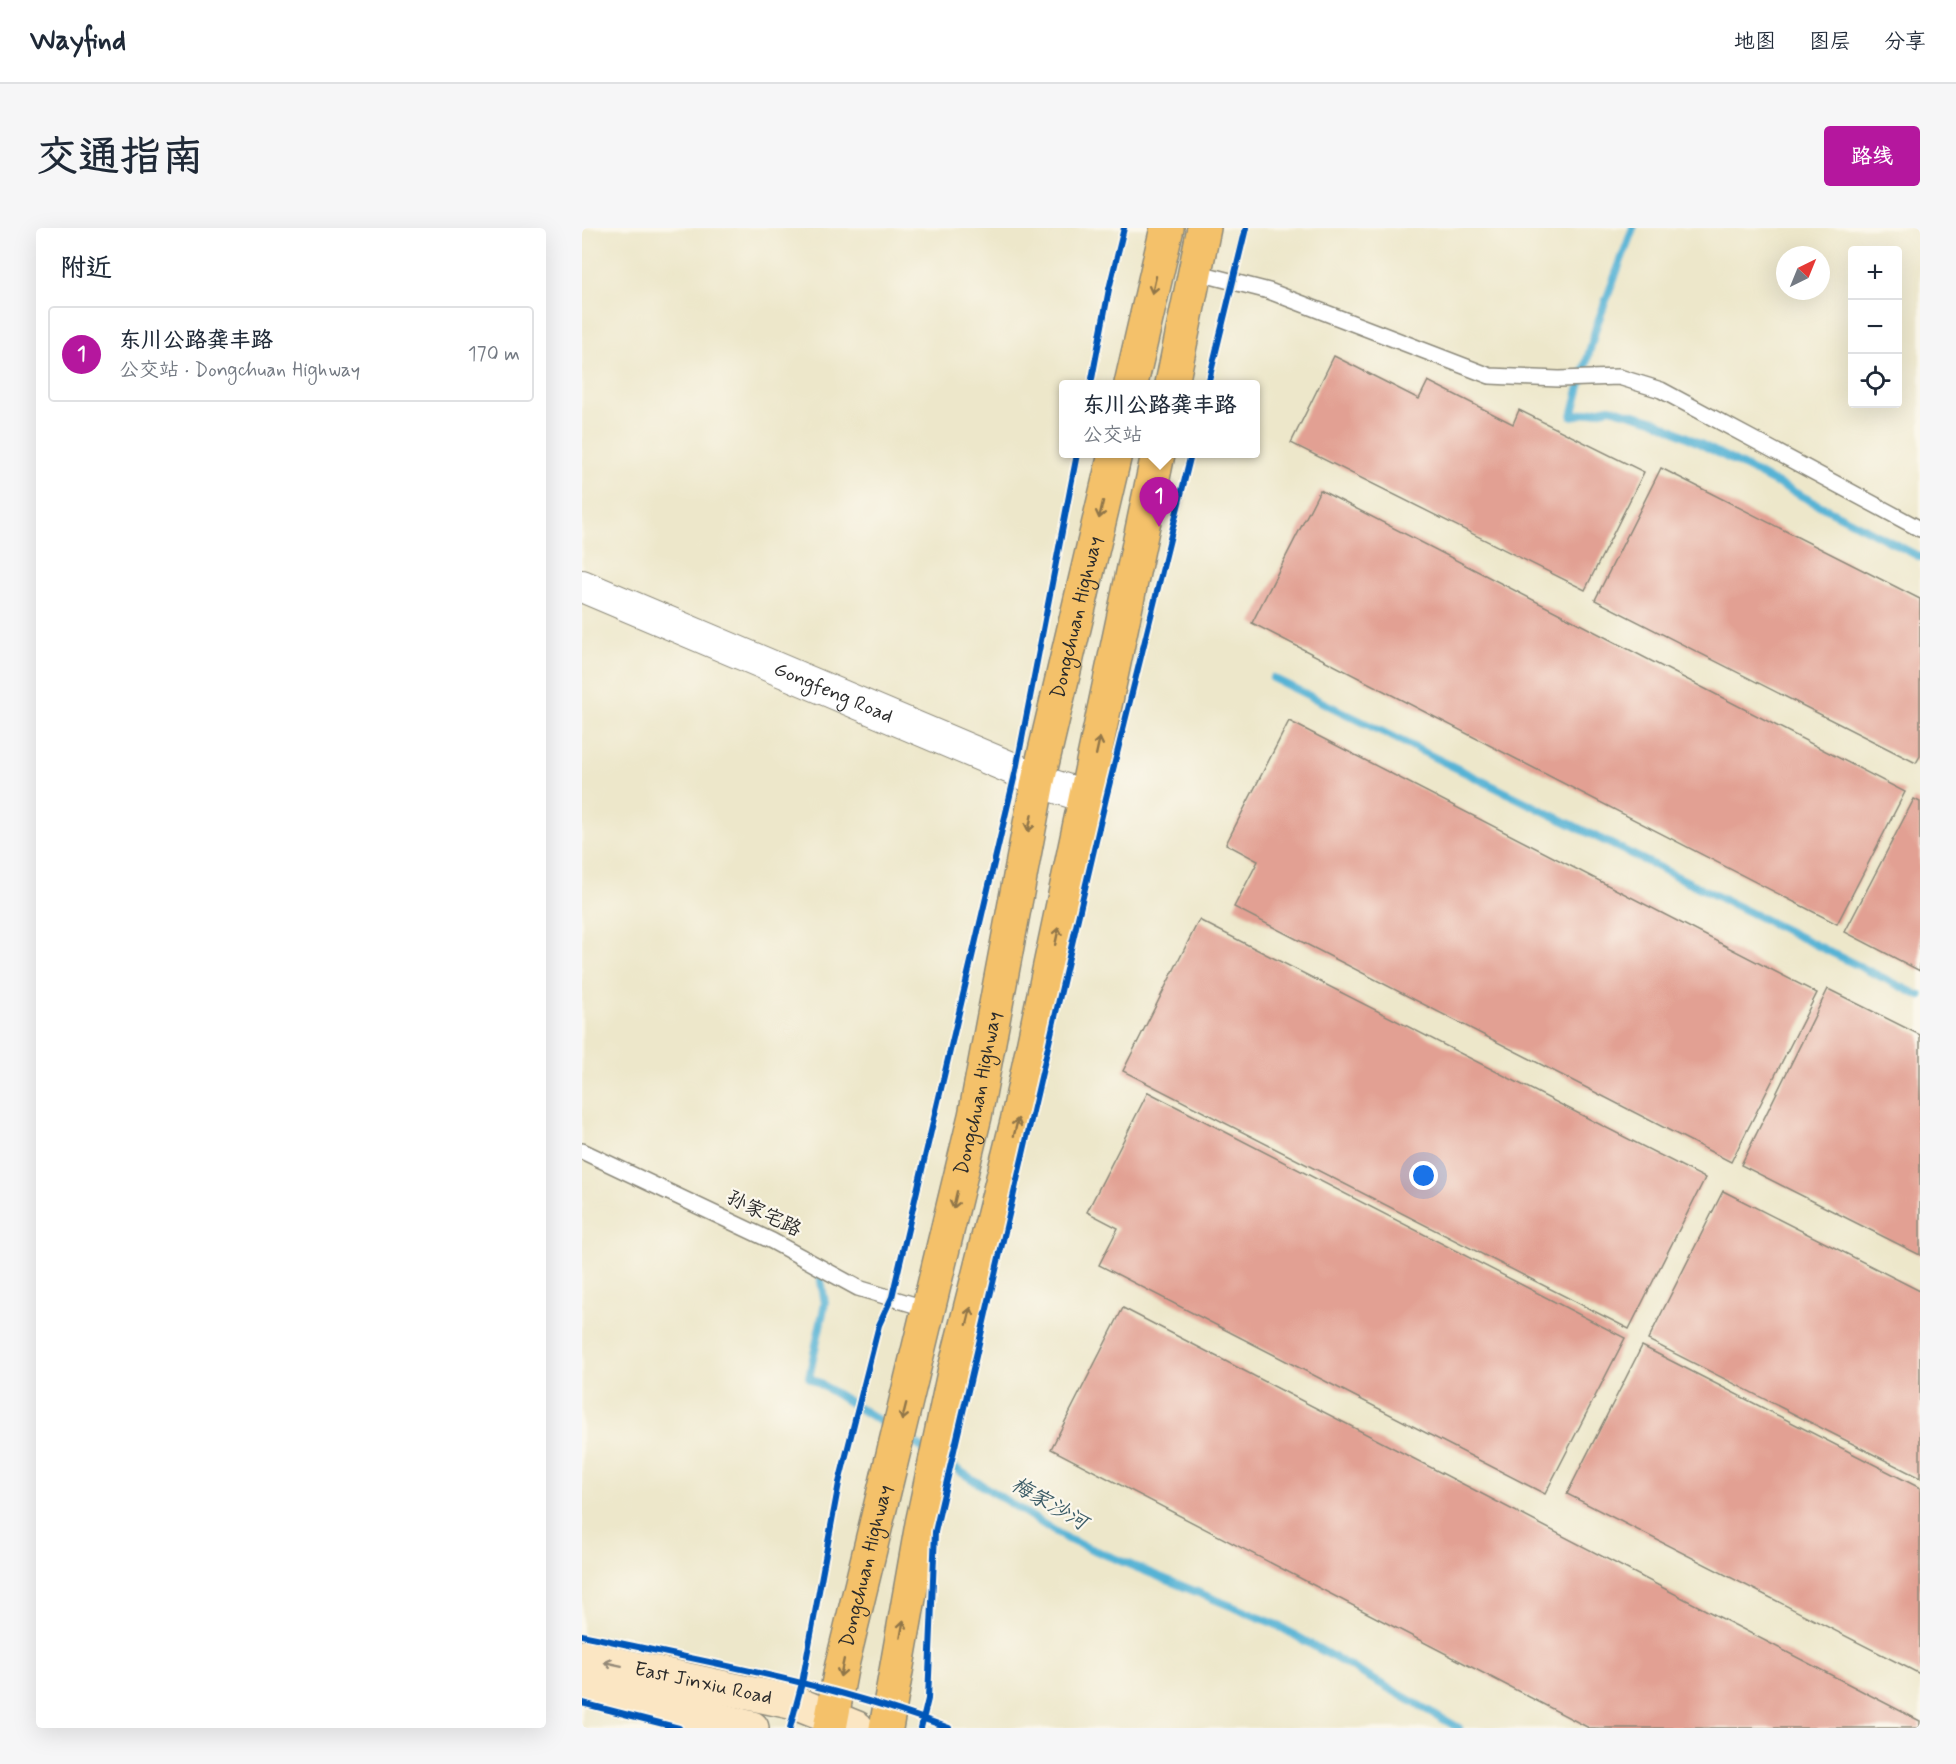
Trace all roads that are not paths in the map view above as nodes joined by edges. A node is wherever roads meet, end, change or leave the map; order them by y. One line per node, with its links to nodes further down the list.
1 (1167, 228): 4 (main road, one-way to 4)
2 (1204, 228): 3 (main road)
3 (1195, 272): 5 (main road); 8 (lane)
4 (1132, 380)
5 (1173, 380)
6 (1114, 458): 10 (main road, Dongchuan Highway, one-way to 10)
7 (1157, 458): 11 (main road, one-way to 7)
8 (1920, 529)
9 (582, 586): 10 (street, Gongfeng Road)
10 (1038, 781): 11 (street, Gongfeng Road); 13 (main road, Dongchuan Highway, one-way to 13)
11 (1087, 797): 18 (main road, one-way to 11)
12 (582, 1151): 13 (lane, 孙家宅路)
13 (928, 1310): 16 (main road, Dongchuan Highway, one-way to 16)
14 (582, 1657): 16 (main road, East Jinxiu Road, one-way to 14)
15 (582, 1685): 17 (main road, East Jinxiu Road)
16 (840, 1725)
17 (752, 1728)
18 (886, 1728)

